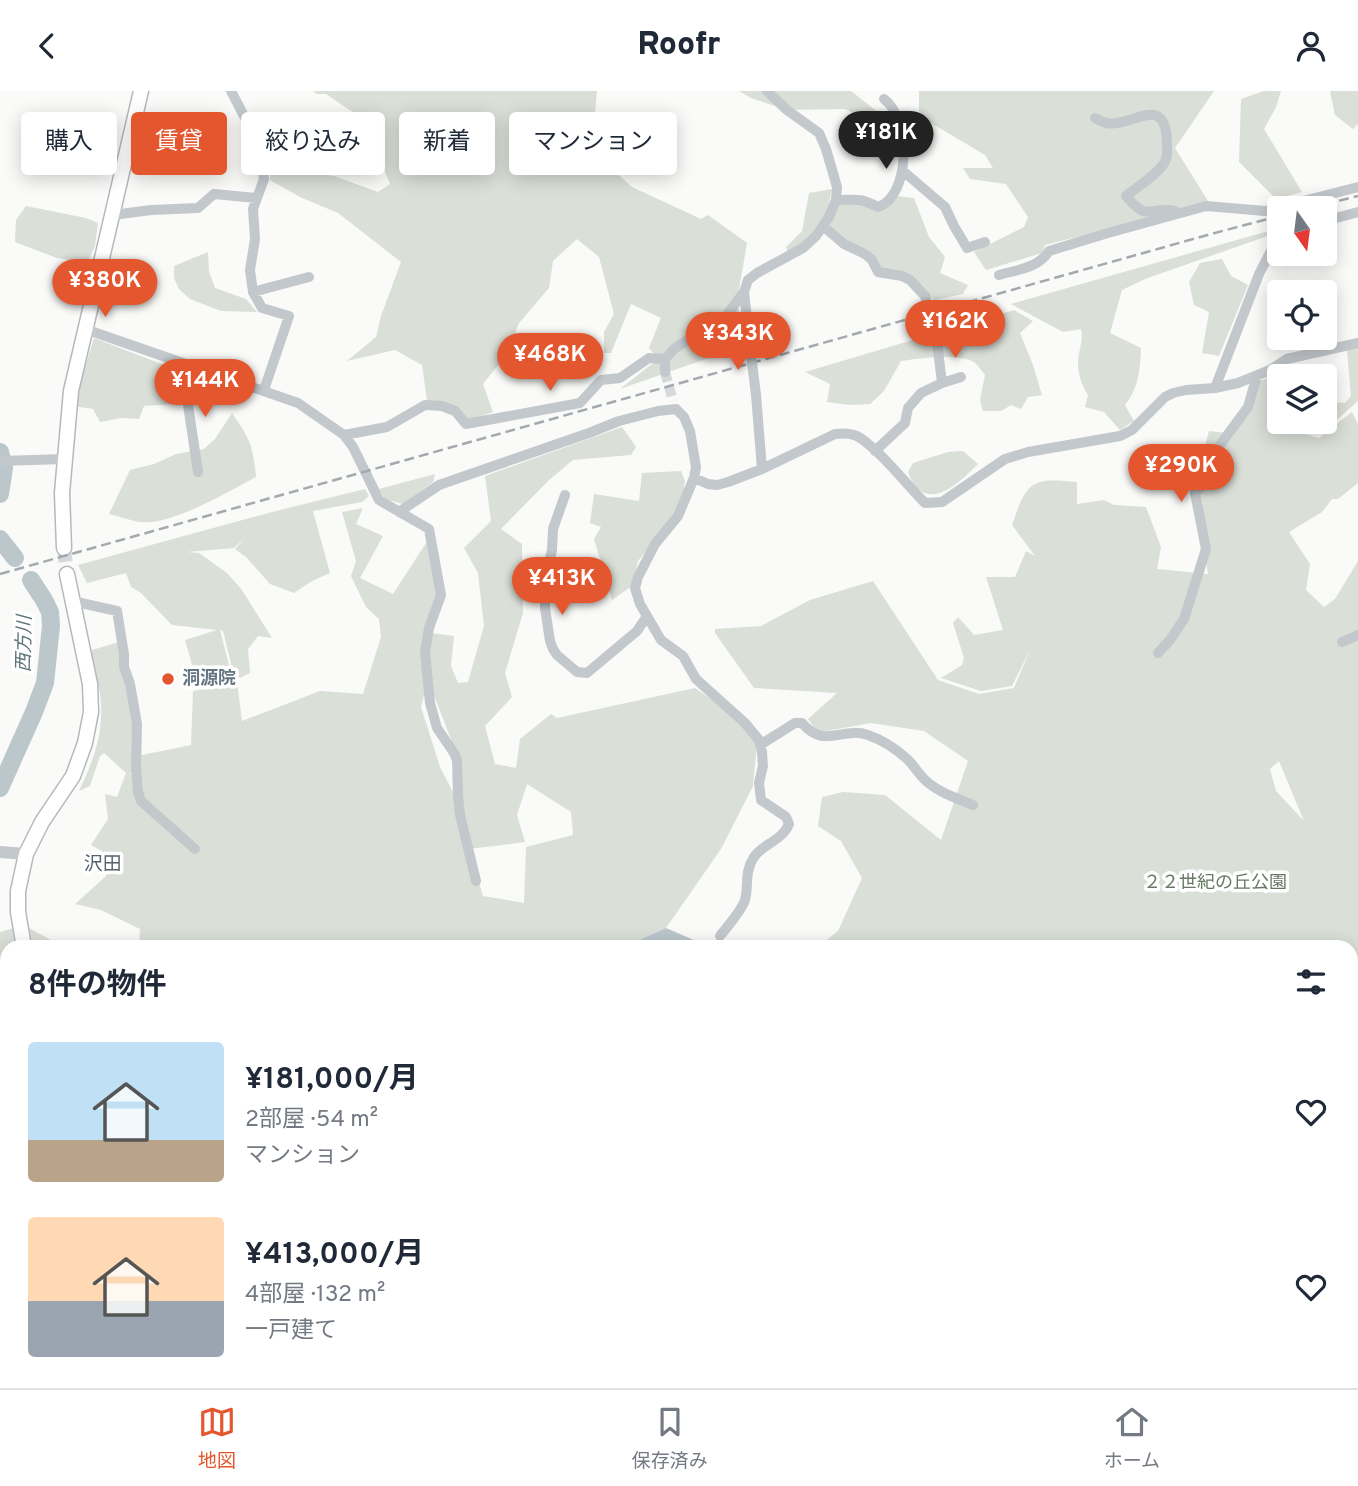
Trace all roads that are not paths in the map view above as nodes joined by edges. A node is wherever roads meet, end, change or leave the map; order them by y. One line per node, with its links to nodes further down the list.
1 (141, 91): 12 (main road)
2 (230, 91): 8 (street)
3 (767, 91): 9 (street)
4 (884, 99): 6 (street)
5 (1096, 118): 11 (street)
6 (902, 171): 9 (street); 15 (street)
7 (1358, 187): 11 (street)
8 (257, 198): 12 (street); 19 (street)
9 (836, 200): 14 (street)
10 (1358, 212): 13 (street)
11 (1182, 213): 17 (street)
12 (113, 215): 21 (main road)
13 (1337, 218)
14 (823, 226): 20 (street); 28 (street, bridge)
15 (985, 243)
16 (1267, 258): 29 (street)
17 (999, 275)
18 (309, 277): 19 (street)
19 (253, 292): 30 (street)
20 (744, 292): 23 (street); 37 (street, bridge)
21 (85, 329): 24 (street); 35 (main road)
22 (1358, 343): 26 (street)
23 (665, 359): 25 (street); 33 (street)
24 (189, 365): 30 (street); 31 (street)
25 (665, 372)
26 (1257, 375): 29 (street); 48 (street)
27 (961, 377): 28 (street)
28 (942, 383): 34 (street)
29 (1215, 388): 34 (street)
30 (264, 390): 33 (street)
31 (188, 400): 32 (street); 38 (street)
32 (182, 415)
33 (344, 435): 41 (street)
34 (875, 451): 37 (street)
35 (65, 459): 36 (street); 42 (main road)
36 (4, 461)
37 (762, 468): 39 (street)
38 (198, 473)
39 (694, 478): 41 (street); 45 (street)
40 (565, 495): 45 (street)
41 (399, 512): 54 (street)
42 (64, 548)
43 (67, 573): 44 (main road)
44 (72, 601): 51 (street); 53 (main road)
45 (647, 616): 49 (street)
46 (1358, 635): 47 (street)
47 (1342, 642)
48 (1158, 653)
49 (761, 745): 50 (street); 55 (street)
50 (973, 805)
51 (195, 849)
52 (0, 852): 53 (street)
53 (26, 855): 56 (main road)
54 (476, 881)
55 (720, 936)
56 (23, 940)

